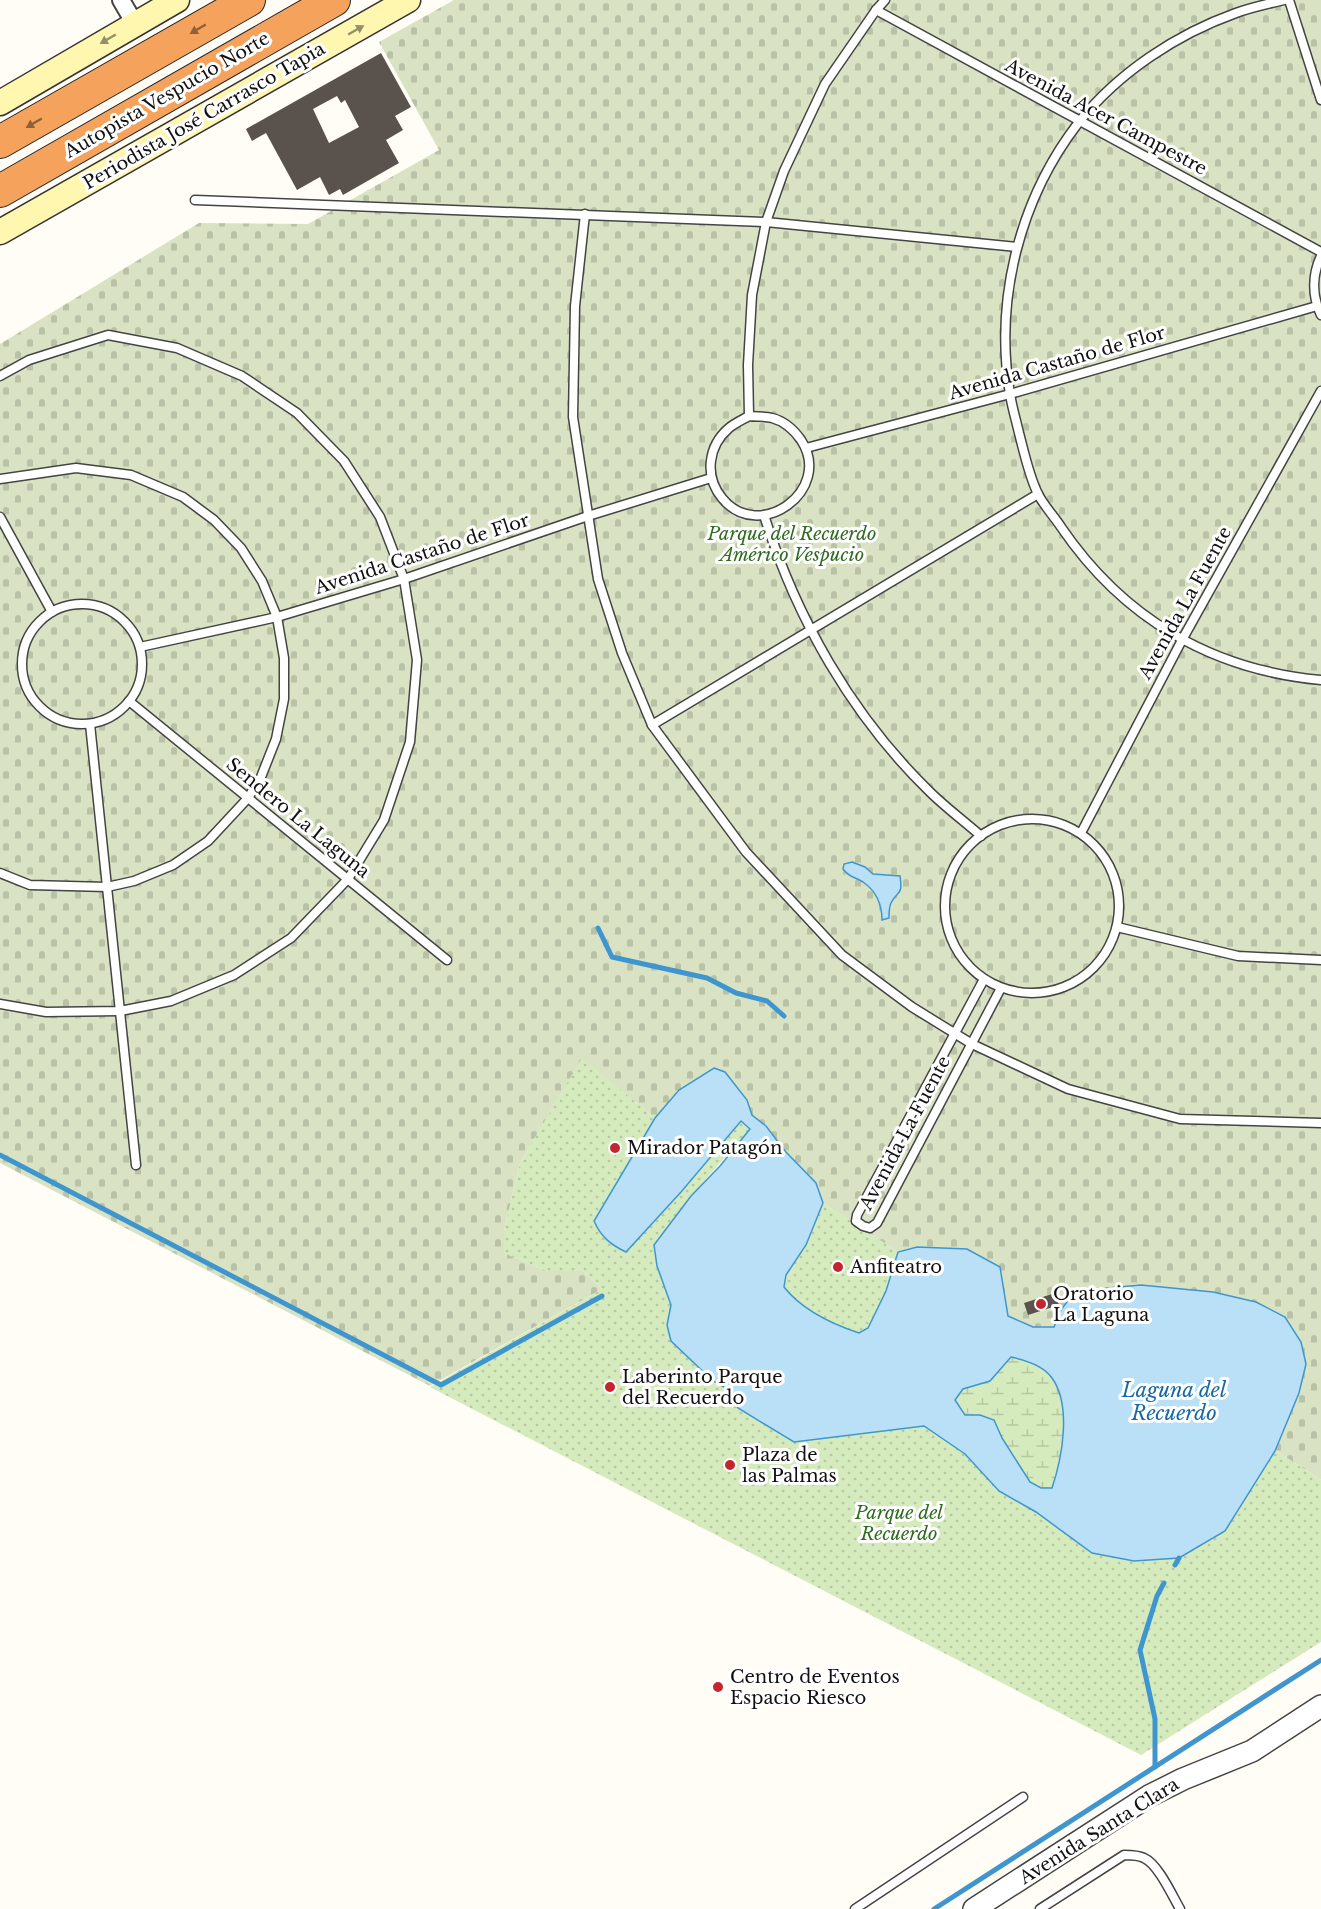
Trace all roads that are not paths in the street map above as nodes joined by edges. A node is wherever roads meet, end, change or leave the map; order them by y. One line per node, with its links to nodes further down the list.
1 (121, 0): 9 (street)
2 (177, 0): 9 (main road)
3 (249, 0): 13 (highway, one-way to 13)
4 (334, 0): 14 (highway, Autopista Vespucio Norte)
5 (408, 0): 18 (main road, Periodista José Carrasco Tapia, one-way to 5)
6 (885, 0): 8 (lane)
7 (1287, 0): 10 (lane); 12 (lane)
8 (876, 10): 12 (lane, Avenida Acer Campestre); 17 (lane)
9 (135, 24): 11 (main road, one-way to 11)
10 (1321, 100)
11 (0, 103)
12 (1080, 122): 19 (lane); 20 (lane, Avenida Acer Campestre)
13 (0, 142)
14 (0, 190)
15 (195, 200): 16 (lane)
16 (585, 214): 17 (lane); 33 (lane)
17 (766, 222): 19 (lane); 27 (lane)
18 (0, 232)
19 (1017, 247): 26 (lane)
20 (1321, 252)
21 (1321, 256): 22 (lane)
22 (1317, 306): 23 (lane); 26 (lane, Avenida Castaño de Flor)
23 (1321, 315)
24 (0, 376): 35 (lane)
25 (1321, 391): 39 (lane, Avenida La Fuente)
26 (1010, 394): 28 (lane, Avenida Castaño de Flor); 31 (lane)
27 (749, 416): 28 (lane); 29 (lane)
28 (806, 448): 32 (lane)
29 (711, 478): 32 (lane); 33 (lane, Avenida Castaño de Flor)
30 (0, 479): 37 (lane)
31 (1038, 494): 38 (lane); 39 (lane)
32 (764, 515): 38 (lane)
33 (588, 516): 35 (lane, Avenida Castaño de Flor); 44 (lane)
34 (0, 517): 36 (lane)
35 (404, 579): 37 (lane, Avenida Castaño de Flor); 49 (lane)
36 (52, 612): 40 (lane); 43 (lane)
37 (277, 617): 40 (lane, Avenida Castaño de Flor); 45 (lane)
38 (810, 630): 44 (lane); 47 (lane)
39 (1182, 640): 41 (lane); 46 (lane, Avenida La Fuente)
40 (140, 647): 42 (lane)
41 (1321, 680)
42 (129, 701): 43 (lane); 45 (lane, Sendero La Laguna)
43 (90, 724): 50 (lane)
44 (652, 725): 58 (lane)
45 (248, 798): 49 (lane, Sendero La Laguna); 50 (lane)
46 (1081, 833): 47 (lane); 51 (lane)
47 (981, 836): 54 (lane)
48 (0, 873): 50 (lane)
49 (348, 879): 52 (lane, Sendero La Laguna); 57 (lane)
50 (107, 887): 57 (lane)
51 (1117, 927): 53 (lane); 55 (lane)
52 (447, 960)
53 (1321, 960)
54 (983, 981): 55 (lane); 58 (lane, Avenida La Fuente)
55 (1001, 988): 59 (lane, Avenida La Fuente)
56 (0, 1004): 57 (lane)
57 (120, 1011): 61 (lane)
58 (954, 1033): 59 (lane); 59 (lane, Avenida La Fuente)
59 (972, 1044): 60 (lane)
60 (1321, 1123)
61 (136, 1165)
62 (1321, 1706): 65 (street, Avenida Santa Clara)
63 (1023, 1797): 64 (lane)
64 (855, 1909)
65 (974, 1909)
66 (1040, 1909): 67 (lane)
67 (1180, 1909)

